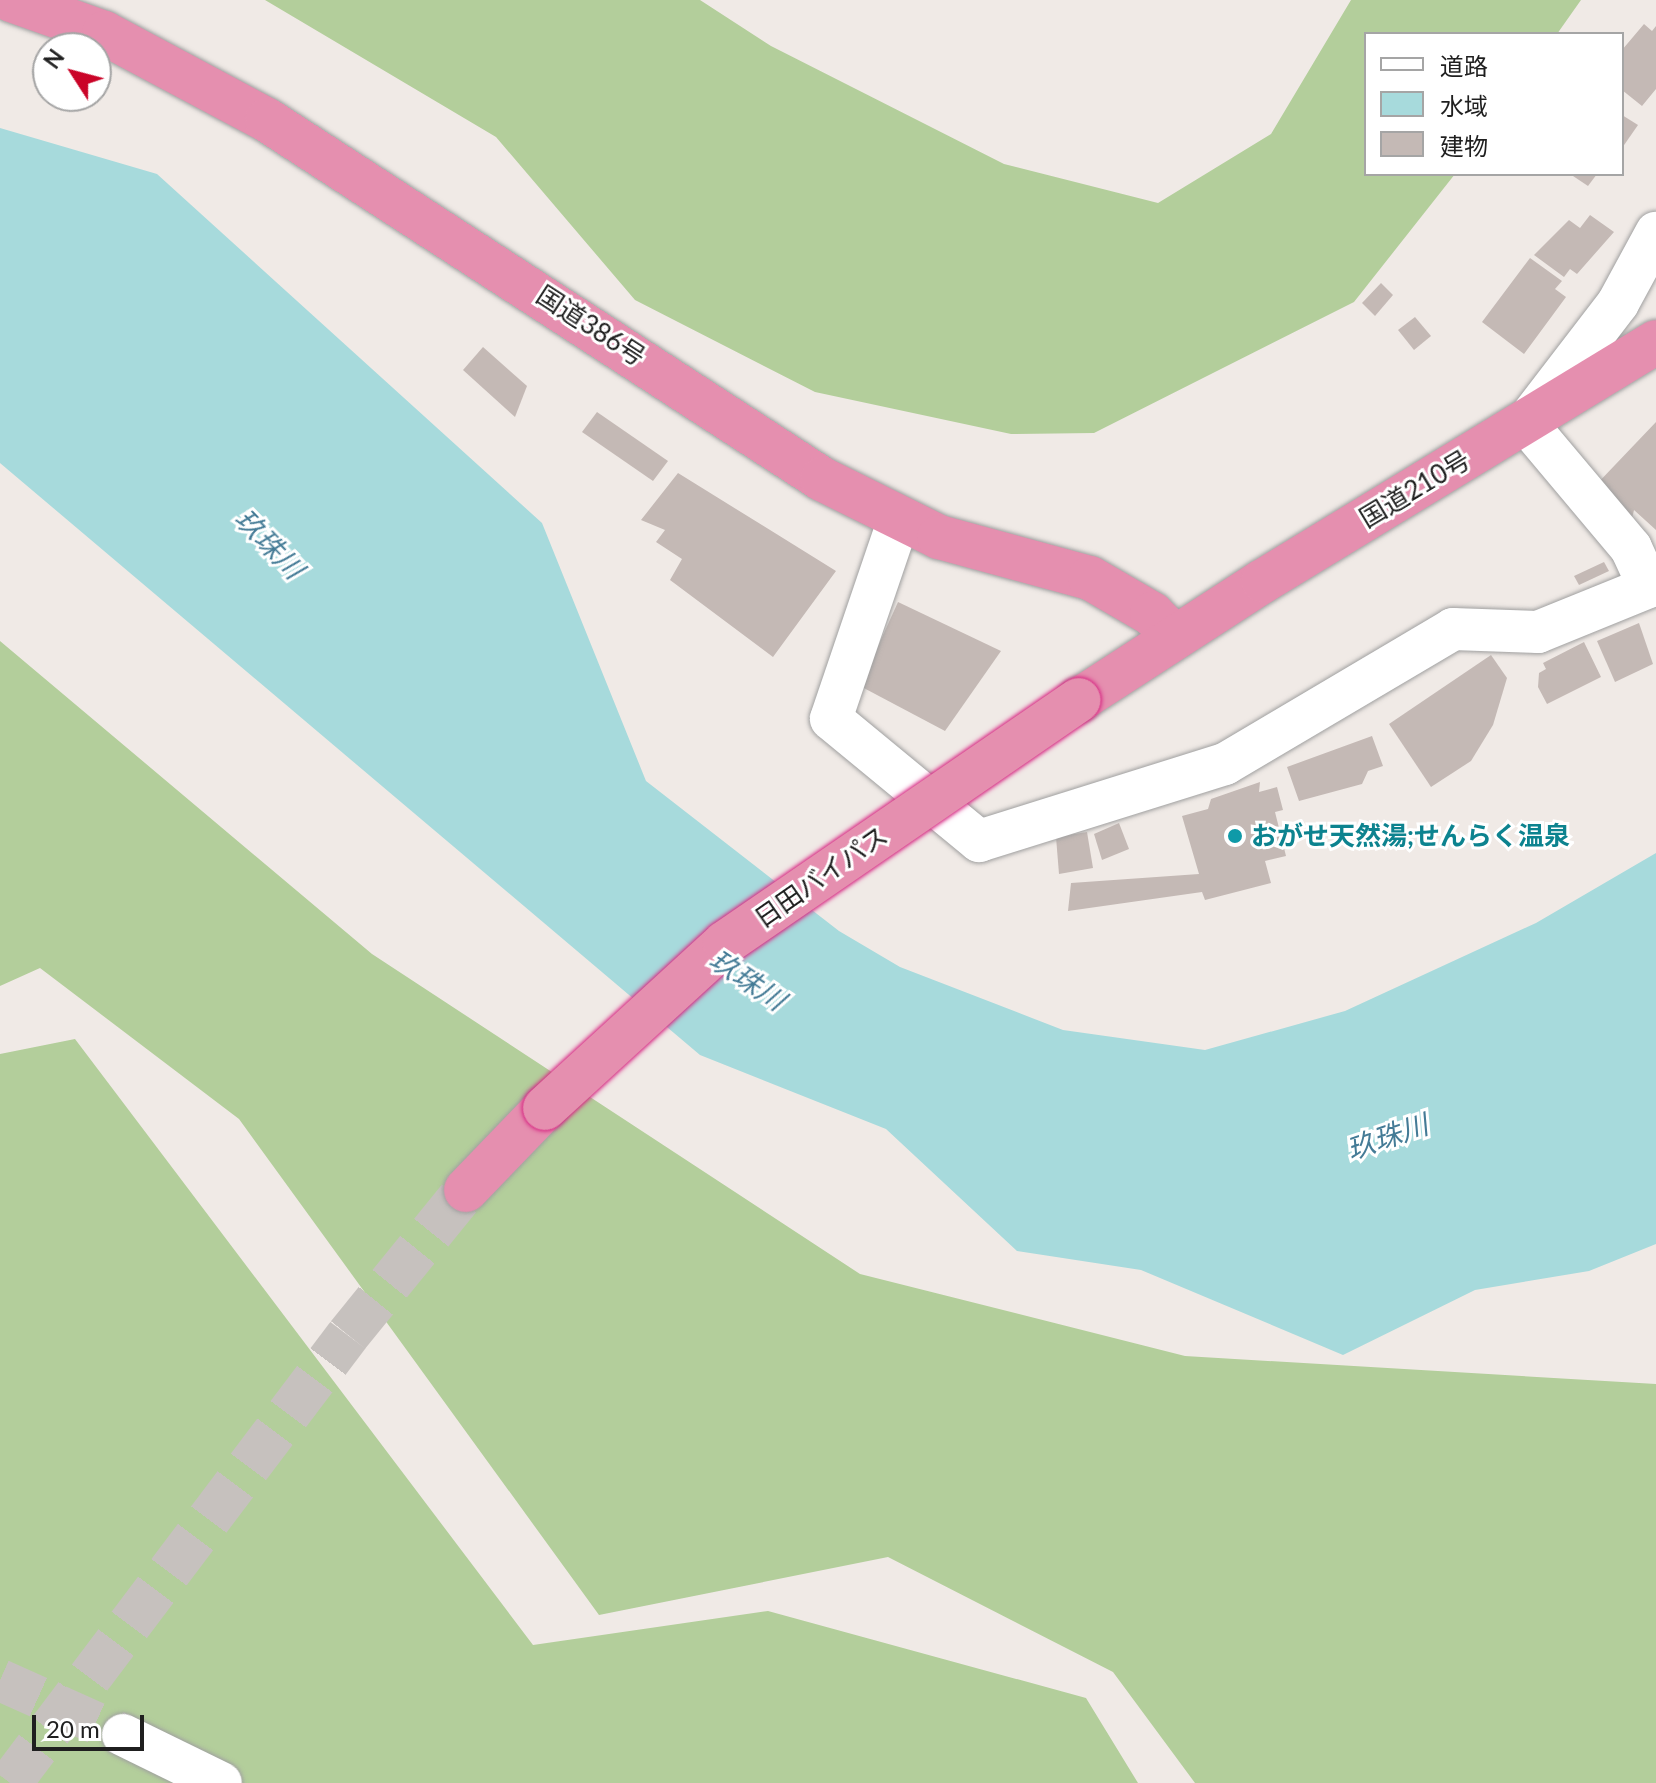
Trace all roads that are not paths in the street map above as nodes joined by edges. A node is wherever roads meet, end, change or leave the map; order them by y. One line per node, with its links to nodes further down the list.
1 (11, 0): 5 (highway, 国道386号)
2 (1656, 233): 4 (street)
3 (1656, 342): 4 (highway, 国道210号)
4 (1526, 423): 5 (street); 6 (highway, 国道210号)
5 (899, 519): 6 (highway, 国道386号)
6 (1174, 636): 7 (highway, 日田バイパス, bridge)
7 (466, 1190)
8 (123, 1735): 9 (street)
9 (221, 1783)

